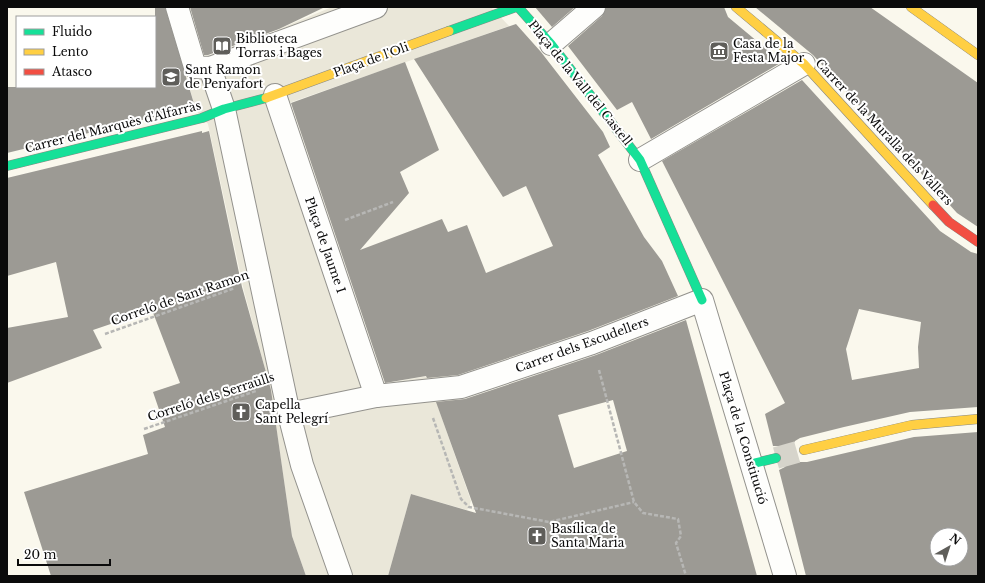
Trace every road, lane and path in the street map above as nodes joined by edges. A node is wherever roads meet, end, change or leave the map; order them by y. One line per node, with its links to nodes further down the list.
1 (178, 7): 10 (street)
2 (376, 7): 10 (street)
3 (517, 7): 7 (street, Plaça de la Vall del Castell); 11 (street, Plaça de l'Oli)
4 (594, 7): 7 (street)
5 (736, 7): 9 (street, Carrer de la Muralla dels Vallers)
6 (911, 7): 8 (street)
7 (551, 44): 13 (street, Plaça de la Vall del Castell)
8 (978, 54)
9 (804, 64): 13 (street); 17 (street, Carrer de la Muralla dels Vallers)
10 (210, 68): 12 (street)
11 (275, 95): 12 (street, Plaça de l'Oli); 16 (street, Plaça de Jaume I)
12 (224, 109): 14 (street, Carrer del Marquès d'Alfarràs); 18 (street)
13 (640, 160): 19 (street, Plaça de la Vall del Castell)
14 (7, 166)
15 (393, 202): 16 (path)
16 (320, 229): 24 (street, Plaça de Jaume I)
17 (978, 242)
18 (261, 280): 20 (path, Correló de Sant Ramon); 22 (street)
19 (702, 300): 21 (street, Carrer dels Escudellers); 30 (street, Plaça de la Constitució)
20 (105, 334)
21 (592, 343): 23 (street, Carrer dels Escudellers); 31 (path)
22 (282, 382): 25 (street); 27 (path, Correló dels Serraülls)
23 (424, 391): 24 (street); 31 (path)
24 (376, 396): 25 (street)
25 (289, 414): 32 (street)
26 (978, 419): 28 (street)
27 (144, 429)
28 (804, 450)
29 (776, 458): 30 (street)
30 (752, 464): 34 (street, Plaça de la Constitució)
31 (634, 502): 33 (path)
32 (341, 576)
33 (686, 576)
34 (785, 576)

